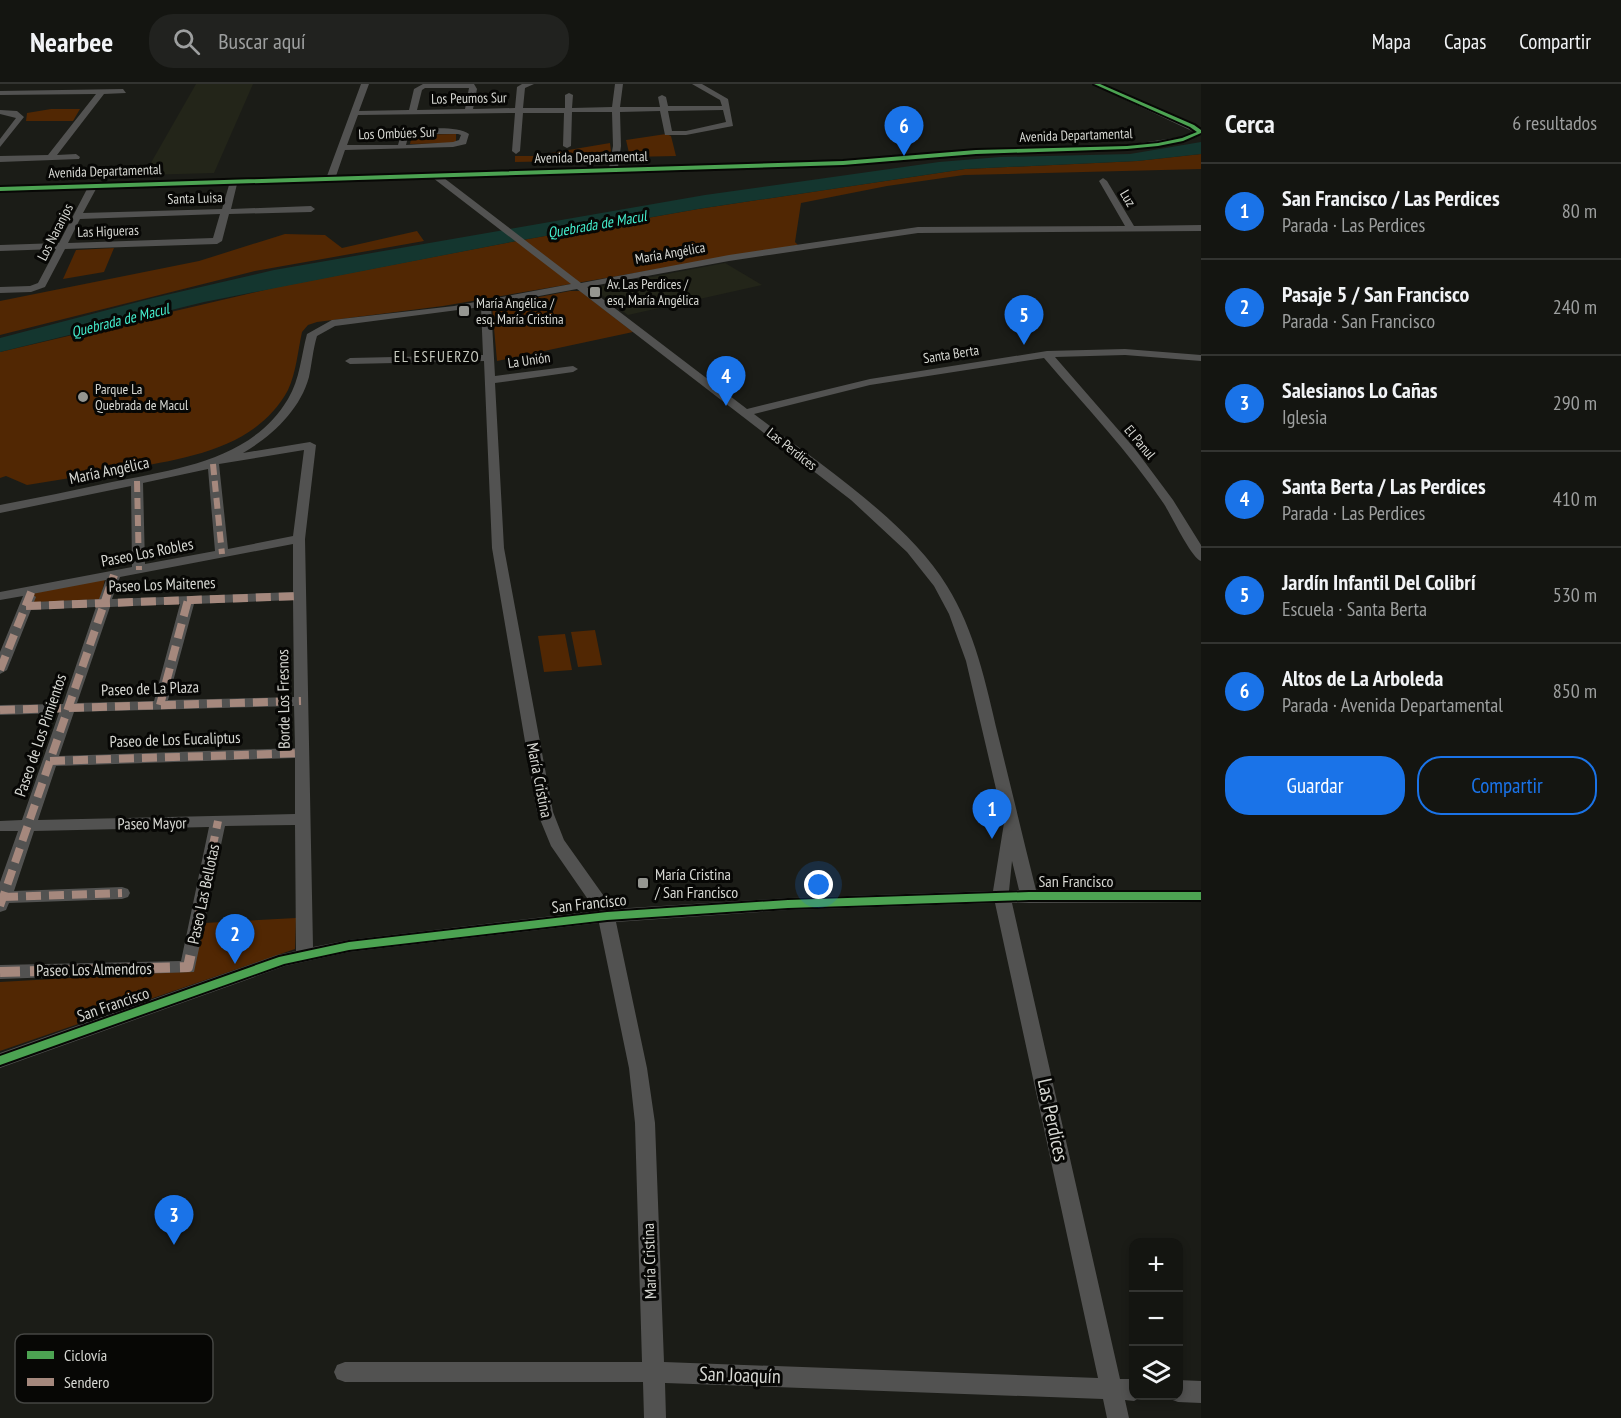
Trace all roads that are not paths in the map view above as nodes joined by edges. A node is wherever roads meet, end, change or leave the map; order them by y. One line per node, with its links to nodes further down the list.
1 (365, 84): 19 (street)
2 (619, 84): 14 (street)
3 (696, 84): 11 (street)
4 (1096, 84): 20 (street)
5 (527, 85): 16 (street)
6 (123, 91): 7 (street)
7 (100, 92): 8 (street); 27 (street)
8 (0, 93)
9 (569, 95): 13 (street)
10 (662, 97): 12 (street)
11 (727, 108): 12 (street, Los Peumos Sur); 12 (street)
12 (664, 109): 14 (street, Los Peumos Sur)
13 (570, 110): 14 (street, Los Peumos Sur); 16 (street, Los Peumos Sur); 23 (street)
14 (616, 110): 29 (street)
15 (470, 111): 16 (street, Los Peumos Sur); 18 (street, Los Peumos Sur); 18 (street)
16 (519, 111): 25 (street)
17 (0, 112): 21 (street)
18 (412, 112): 19 (street, Los Peumos Sur)
19 (355, 113): 24 (street)
20 (1197, 141): 29 (street, Avenida Departamental)
21 (0, 145)
22 (402, 146): 22 (street, Los Ombúes Sur); 24 (street, Los Ombúes Sur)
23 (567, 146)
24 (342, 148): 31 (street)
25 (516, 151)
26 (76, 157): 27 (street)
27 (50, 158): 28 (street)
28 (0, 159)
29 (618, 166): 30 (street, Avenida Departamental); 31 (street, Avenida Departamental)
30 (433, 174): 31 (street, Avenida Departamental); 43 (street, Las Perdices)
31 (332, 175): 32 (street, Avenida Departamental)
32 (234, 181): 34 (street, Avenida Departamental); 37 (street)
33 (1103, 181): 39 (street, Luz)
34 (93, 185): 35 (street, Avenida Departamental); 38 (street, Los Naranjos)
35 (0, 189)
36 (311, 209): 37 (street, Santa Luisa)
37 (226, 211): 38 (street, Santa Luisa); 41 (street, Las Higueras)
38 (79, 216): 41 (street, Los Naranjos)
39 (1131, 228): 40 (street, María Angélica); 43 (street, María Angélica)
40 (1201, 228)
41 (64, 246): 42 (street, Las Higueras); 44 (street, Los Naranjos)
42 (0, 248)
43 (579, 285): 45 (street, María Angélica); 52 (street, Las Perdices)
44 (0, 290)
45 (486, 303): 47 (street, María Cristina); 54 (street, María Angélica)
46 (1047, 354): 48 (street, Santa Berta); 52 (street, Santa Berta); 59 (street, El Panul)
47 (489, 358): 49 (street); 51 (street, María Cristina)
48 (1201, 358)
49 (350, 361)
50 (573, 369): 51 (street, La Unión)
51 (490, 380): 85 (street, María Cristina)
52 (746, 413): 77 (street, Las Perdices)
53 (310, 445): 54 (street, María Angélica); 57 (street, Borde Los Fresnos)
54 (218, 462): 55 (street, María Angélica); 58 (street)
55 (137, 481): 56 (street, María Angélica); 60 (street)
56 (0, 510)
57 (299, 539): 58 (street, Paseo Los Robles); 64 (street, Borde Los Fresnos)
58 (222, 554): 60 (street, Paseo Los Robles)
59 (1201, 557)
60 (139, 570): 61 (street, Paseo Los Robles)
61 (114, 575): 62 (street, Paseo Los Robles); 66 (street, Paseo de Los Pimientos)
62 (32, 590): 63 (street, Paseo Los Robles); 67 (street)
63 (0, 596)
64 (300, 596): 65 (street, Paseo Los Maitenes); 69 (street, Borde Los Fresnos)
65 (188, 600): 66 (street, Paseo Los Maitenes); 70 (street)
66 (104, 603): 67 (street, Paseo Los Maitenes); 71 (street, Paseo de Los Pimientos)
67 (26, 606): 68 (street)
68 (0, 670)
69 (301, 701): 70 (street, Paseo de La Plaza); 73 (street, Borde Los Fresnos)
70 (160, 705): 71 (street, Paseo de La Plaza)
71 (68, 708): 72 (street, Paseo de La Plaza); 74 (street, Paseo de Los Pimientos)
72 (0, 710)
73 (302, 753): 74 (street, Paseo de Los Eucaliptus); 75 (street, Borde Los Fresnos)
74 (50, 761): 79 (street, Paseo de Los Pimientos)
75 (303, 819): 76 (street, Paseo Mayor); 86 (street, Borde Los Fresnos)
76 (218, 821): 79 (street, Paseo Mayor); 87 (street, Paseo Las Bellotas)
77 (1011, 822): 81 (street, Las Perdices); 83 (street, Las Perdices)
78 (0, 826): 79 (street, Paseo Mayor)
79 (28, 826): 84 (street, Paseo de Los Pimientos)
80 (122, 893): 84 (street)
81 (1029, 896): 82 (street, San Francisco); 83 (street, San Francisco)
82 (1201, 896)
83 (1003, 897): 85 (street, San Francisco); 92 (street, Las Perdices)
84 (2, 902)
85 (608, 916): 86 (street, San Francisco); 91 (street, María Cristina)
86 (305, 954): 89 (street, San Francisco)
87 (188, 967): 88 (street, Paseo Los Almendros)
88 (0, 972)
89 (0, 1060)
90 (345, 1372): 91 (street, San Joaquín)
91 (653, 1372): 92 (street, San Joaquín); 95 (street, María Cristina)
92 (1123, 1390): 96 (street, Las Perdices)
93 (1183, 1391): 94 (street)
94 (1201, 1392)
95 (655, 1418)
96 (1118, 1418)

